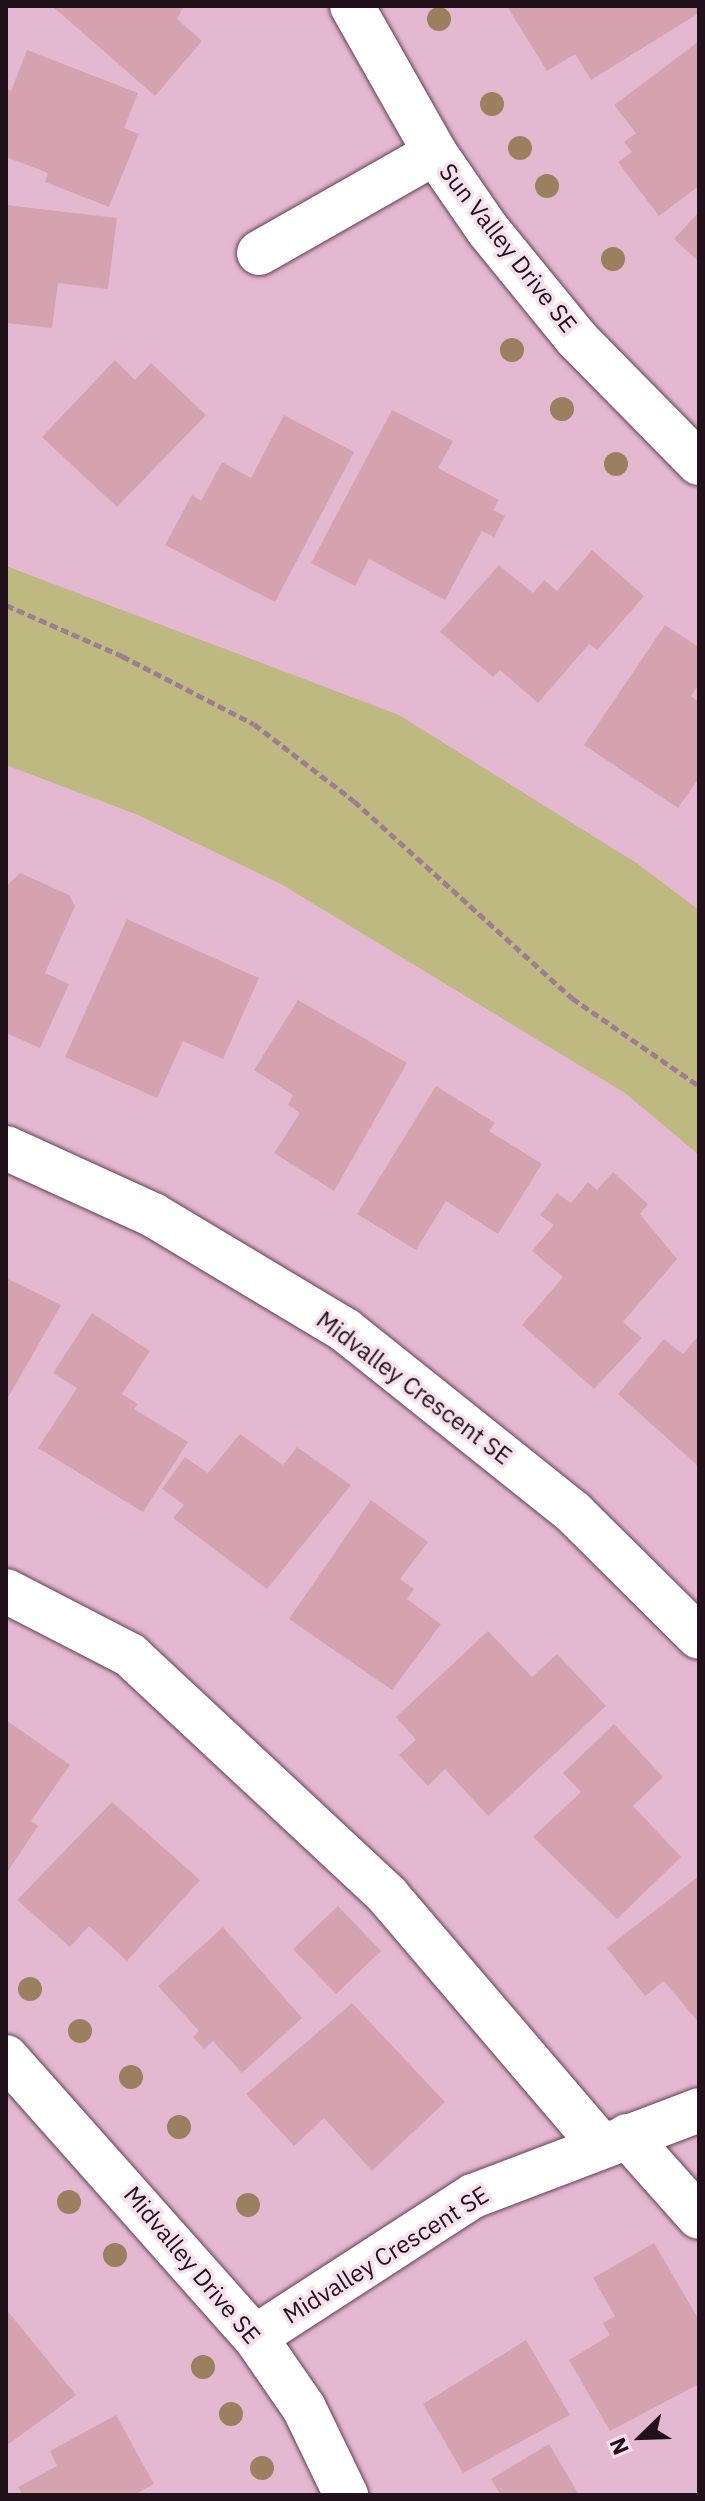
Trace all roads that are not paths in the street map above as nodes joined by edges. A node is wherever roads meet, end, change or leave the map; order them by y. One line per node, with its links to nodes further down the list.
1 (352, 6): 2 (street, Sun Valley Drive SE)
2 (435, 153): 3 (street); 4 (street, Sun Valley Drive SE)
3 (259, 253)
4 (699, 463)
5 (6, 1148): 7 (street, Midvalley Crescent SE)
6 (6, 1591): 10 (street)
7 (699, 1637)
8 (6, 2057): 12 (street, Midvalley Drive SE)
9 (699, 2110): 10 (street, Midvalley Crescent SE)
10 (614, 2140): 11 (street); 12 (street, Midvalley Crescent SE)
11 (699, 2217)
12 (255, 2337): 13 (street, Midvalley Drive SE)
13 (346, 2495)

